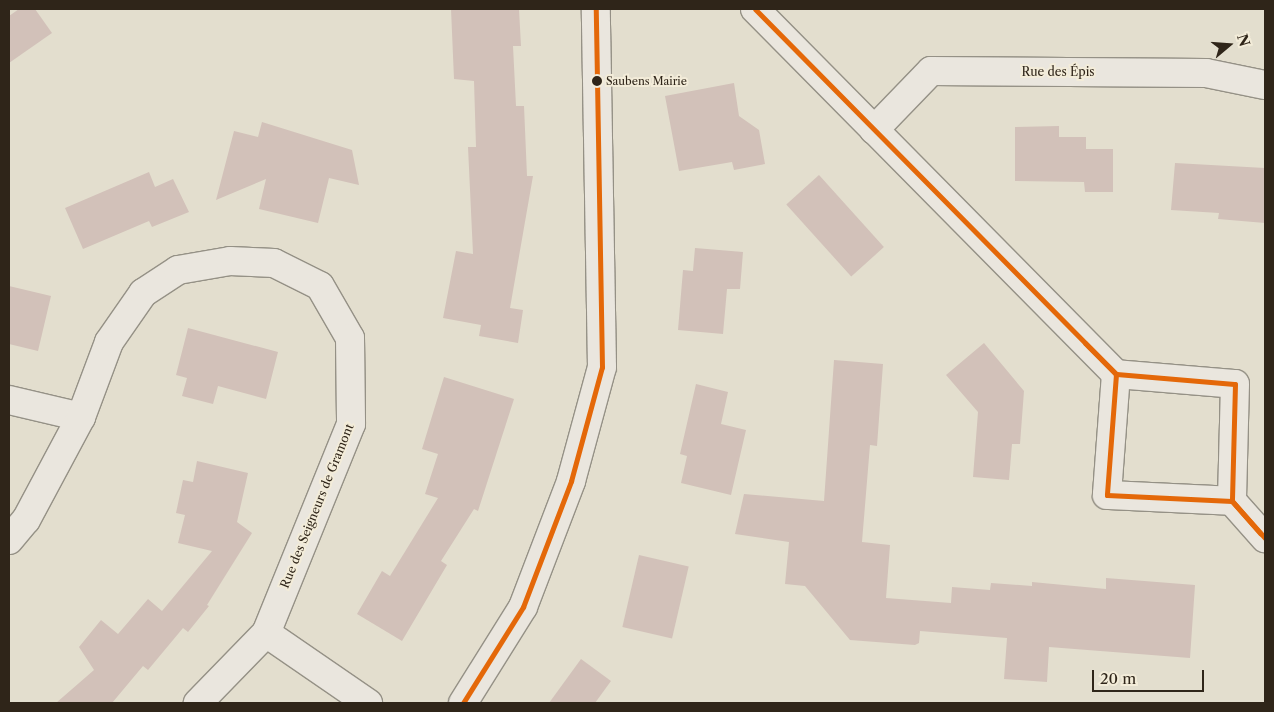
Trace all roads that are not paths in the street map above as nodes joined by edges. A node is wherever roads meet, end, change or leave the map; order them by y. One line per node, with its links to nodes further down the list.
1 (596, 9): 14 (street)
2 (755, 9): 4 (street)
3 (1265, 85): 4 (street, Rue des Épis)
4 (874, 130): 5 (street)
5 (1116, 374): 8 (street); 8 (street)
6 (9, 400): 7 (street)
7 (81, 417): 10 (street, Rue des Seigneurs de Gramont); 11 (street, Rue des Seigneurs de Gramont)
8 (1232, 501): 9 (street)
9 (1265, 538)
10 (9, 540)
11 (266, 633): 12 (street, Rue des Seigneurs de Gramont); 13 (street)
12 (198, 703)
13 (368, 703)
14 (462, 703)

